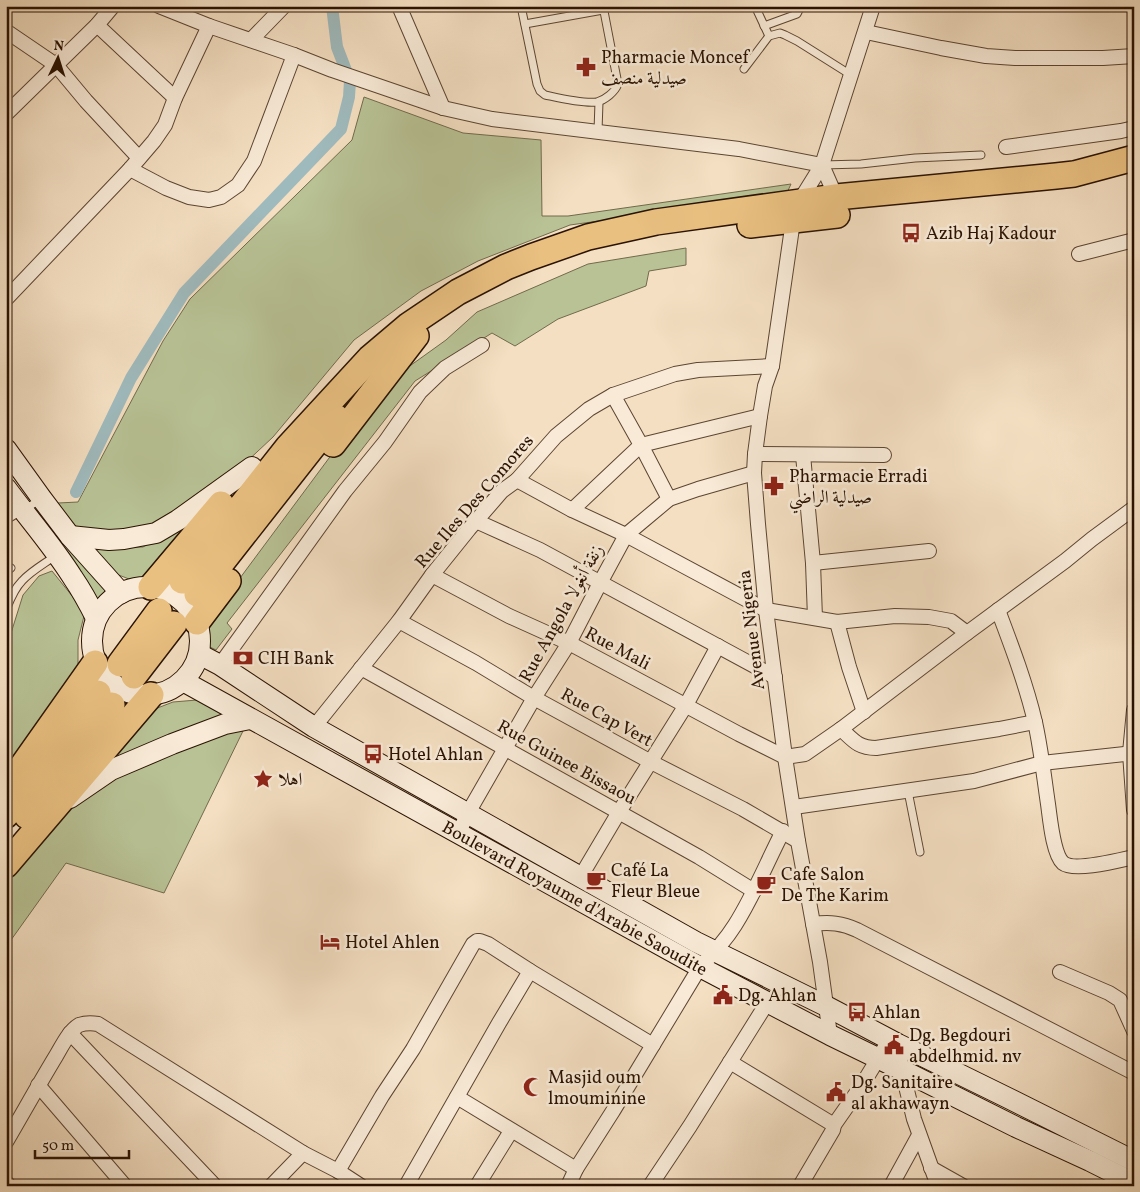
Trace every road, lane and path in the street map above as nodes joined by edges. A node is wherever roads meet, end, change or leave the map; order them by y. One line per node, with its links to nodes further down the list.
1 (113, 6): 11 (street)
2 (159, 6): 12 (street)
3 (284, 6): 17 (street)
4 (399, 6): 25 (street)
5 (521, 6): 10 (lane)
6 (755, 6): 13 (lane)
7 (799, 6): 13 (lane)
8 (873, 6): 15 (street)
9 (603, 8): 10 (lane); 24 (lane)
10 (525, 24): 24 (lane)
11 (97, 25): 20 (street); 23 (street)
12 (209, 26): 17 (street); 23 (street)
13 (764, 26): 16 (lane)
14 (6, 31): 20 (street)
15 (866, 32): 19 (street); 22 (street)
16 (769, 36): 21 (lane); 22 (lane)
17 (251, 40): 18 (street)
18 (294, 55): 25 (street); 34 (street)
19 (1134, 56)
20 (56, 65): 26 (street); 31 (street)
21 (744, 69)
22 (852, 75): 33 (street)
23 (175, 98): 31 (street)
24 (599, 102): 28 (lane)
25 (444, 108): 28 (street)
26 (6, 114)
27 (1134, 128): 29 (street)
28 (598, 132): 33 (street)
29 (1006, 147)
30 (981, 155): 33 (lane)
31 (139, 158): 34 (street)
32 (1134, 158): 36 (highway)
33 (822, 165): 36 (street); 37 (street)
34 (130, 169): 40 (street)
35 (1134, 173): 37 (highway)
36 (836, 197): 37 (highway)
37 (796, 211): 41 (highway); 43 (highway); 44 (street, Avenue Nigeria)
38 (1134, 240): 39 (street)
39 (1079, 254)
40 (6, 299)
41 (416, 336): 43 (highway); 74 (highway)
42 (482, 345): 81 (street)
43 (370, 358): 52 (highway)
44 (772, 366): 45 (street, Rue Iles Des Comores); 46 (street, Avenue Nigeria)
45 (613, 395): 47 (street); 54 (street, Rue Iles Des Comores)
46 (760, 416): 47 (street); 49 (street, Avenue Nigeria)
47 (641, 445): 56 (street); 58 (street)
48 (6, 449): 55 (main road)
49 (755, 454): 50 (street); 53 (street, Avenue Nigeria)
50 (803, 455): 51 (street); 64 (street)
51 (884, 455)
52 (252, 467): 61 (main road); 67 (highway)
53 (754, 473): 56 (street, Rue Angola زنقة أنغولا); 70 (street, Avenue Nigeria)
54 (517, 480): 58 (street); 59 (street, Rue Iles Des Comores)
55 (19, 497): 61 (main road); 63 (main road)
56 (669, 500): 60 (street, Rue Angola زنقة أنغولا)
57 (1134, 508): 71 (street)
58 (572, 510): 60 (street)
59 (476, 521): 65 (street, Rue Iles Des Comores); 66 (street)
60 (626, 535): 66 (street, Rue Angola زنقة أنغولا); 70 (street)
61 (70, 536): 68 (main road)
62 (929, 551): 64 (street)
63 (57, 554): 69 (lane); 72 (main road)
64 (814, 563): 73 (street)
65 (432, 575): 75 (street, Rue Iles Des Comores); 78 (street, Rue Mali)
66 (600, 583): 78 (street, Rue Angola زنقة أنغولا); 79 (street)
67 (151, 587): 68 (main road); 74 (main road)
68 (122, 592): 72 (main road)
69 (6, 610)
70 (766, 610): 73 (street); 84 (street, Avenue Nigeria)
71 (998, 610): 77 (street); 92 (street)
72 (96, 618): 82 (main road)
73 (815, 618): 76 (street)
74 (177, 619): 80 (main road); 82 (highway)
75 (399, 621): 83 (street, Rue Iles Des Comores); 87 (street, Rue Cap Vert)
76 (837, 622): 77 (street); 90 (street)
77 (967, 633): 90 (street)
78 (569, 643): 87 (street, Rue Angola زنقة أنغولا); 88 (street, Rue Mali)
79 (718, 646): 84 (street); 88 (street)
80 (199, 654): 81 (main road, Boulevard Royaume d'Arabie Saoudite); 85 (main road)
81 (220, 665): 93 (main road, Boulevard Royaume d'Arabie Saoudite)
82 (116, 668): 86 (main road); 100 (highway)
83 (361, 668): 93 (street, Rue Iles Des Comores); 95 (street, Rue Guinee Bissaou)
84 (775, 677): 97 (street, Avenue Nigeria)
85 (183, 681): 86 (main road); 91 (main road, Boulevard Royaume d'Arabie Saoudite)
86 (152, 696): 103 (highway)
87 (534, 698): 95 (street, Rue Angola زنقة أنغولا); 98 (street, Rue Cap Vert)
88 (686, 705): 97 (street, Rue Mali); 98 (street)
89 (1134, 710): 96 (street)
90 (864, 712): 94 (street)
91 (250, 719): 103 (main road); 109 (main road, Boulevard Royaume d'Arabie Saoudite)
92 (1035, 722): 94 (street); 99 (street)
93 (314, 727): 106 (main road, Boulevard Royaume d'Arabie Saoudite)
94 (841, 729): 97 (street)
95 (505, 749): 105 (street, Rue Guinee Bissaou); 106 (street, Rue Angola زنقة أنغولا)
96 (1132, 753): 99 (street); 104 (street)
97 (786, 757): 102 (street, Avenue Nigeria)
98 (651, 762): 105 (street); 108 (street, Rue Cap Vert)
99 (1042, 763): 101 (street); 113 (street)
100 (6, 789)
101 (908, 791): 102 (street); 112 (lane)
102 (794, 807): 110 (street, Avenue Nigeria)
103 (55, 808): 114 (highway)
104 (1134, 810)
105 (619, 812): 115 (street); 116 (street, Rue Guinee Bissaou)
106 (468, 813): 109 (street, Rue Angola زنقة أنغولا); 115 (main road, Boulevard Royaume d'Arabie Saoudite)
107 (6, 815): 111 (highway)
108 (783, 831): 110 (street, Rue Cap Vert); 116 (street)
109 (458, 834): 119 (main road, Boulevard Royaume d'Arabie Saoudite)
110 (798, 841): 117 (street, Avenue Nigeria)
111 (6, 844)
112 (920, 852)
113 (1134, 856)
114 (6, 865)
115 (581, 876): 118 (main road, Boulevard Royaume d'Arabie Saoudite)
116 (754, 891): 118 (street)
117 (813, 924): 123 (street, Avenue Nigeria); 132 (street)
118 (716, 952): 119 (street); 123 (main road, Boulevard Royaume d'Arabie Saoudite)
119 (700, 967): 122 (main road, Boulevard Royaume d'Arabie Saoudite); 128 (street)
120 (530, 971): 128 (street); 134 (street); 143 (street)
121 (1060, 972): 124 (street)
122 (768, 1003): 126 (main road, Boulevard Royaume d'Arabie Saoudite); 130 (street)
123 (826, 1006): 126 (street, Avenue Nigeria); 127 (main road, Boulevard Royaume d'Arabie Saoudite)
124 (1134, 1031)
125 (70, 1033): 133 (street); 139 (street); 148 (street)
126 (830, 1035): 129 (main road, Boulevard Royaume d'Arabie Saoudite)
127 (894, 1042): 129 (street); 131 (street); 140 (main road, Boulevard Royaume d'Arabie Saoudite)
128 (653, 1045): 142 (street)
129 (879, 1059): 131 (main road, Boulevard Royaume d'Arabie Saoudite); 135 (street)
130 (730, 1062): 135 (street); 154 (street)
131 (902, 1070): 137 (street); 145 (main road, Boulevard Royaume d'Arabie Saoudite)
132 (1134, 1073)
133 (38, 1085): 138 (street); 147 (street)
134 (457, 1097): 136 (street); 151 (street)
135 (834, 1125): 155 (street)
136 (512, 1131): 142 (street); 152 (street)
137 (919, 1136): 141 (street); 156 (street)
138 (6, 1142)
139 (303, 1153): 143 (street); 149 (street)
140 (1134, 1161)
141 (931, 1168): 157 (street); 158 (street)
142 (576, 1169): 153 (street)
143 (338, 1171): 150 (street)
144 (6, 1182): 146 (street)
145 (1134, 1183)
146 (9, 1186)
147 (125, 1186)
148 (215, 1186)
149 (271, 1186)
150 (361, 1186)
151 (406, 1186)
152 (477, 1186)
153 (568, 1186)
154 (650, 1186)
155 (800, 1186)
156 (891, 1186)
157 (938, 1186)
158 (963, 1186)

